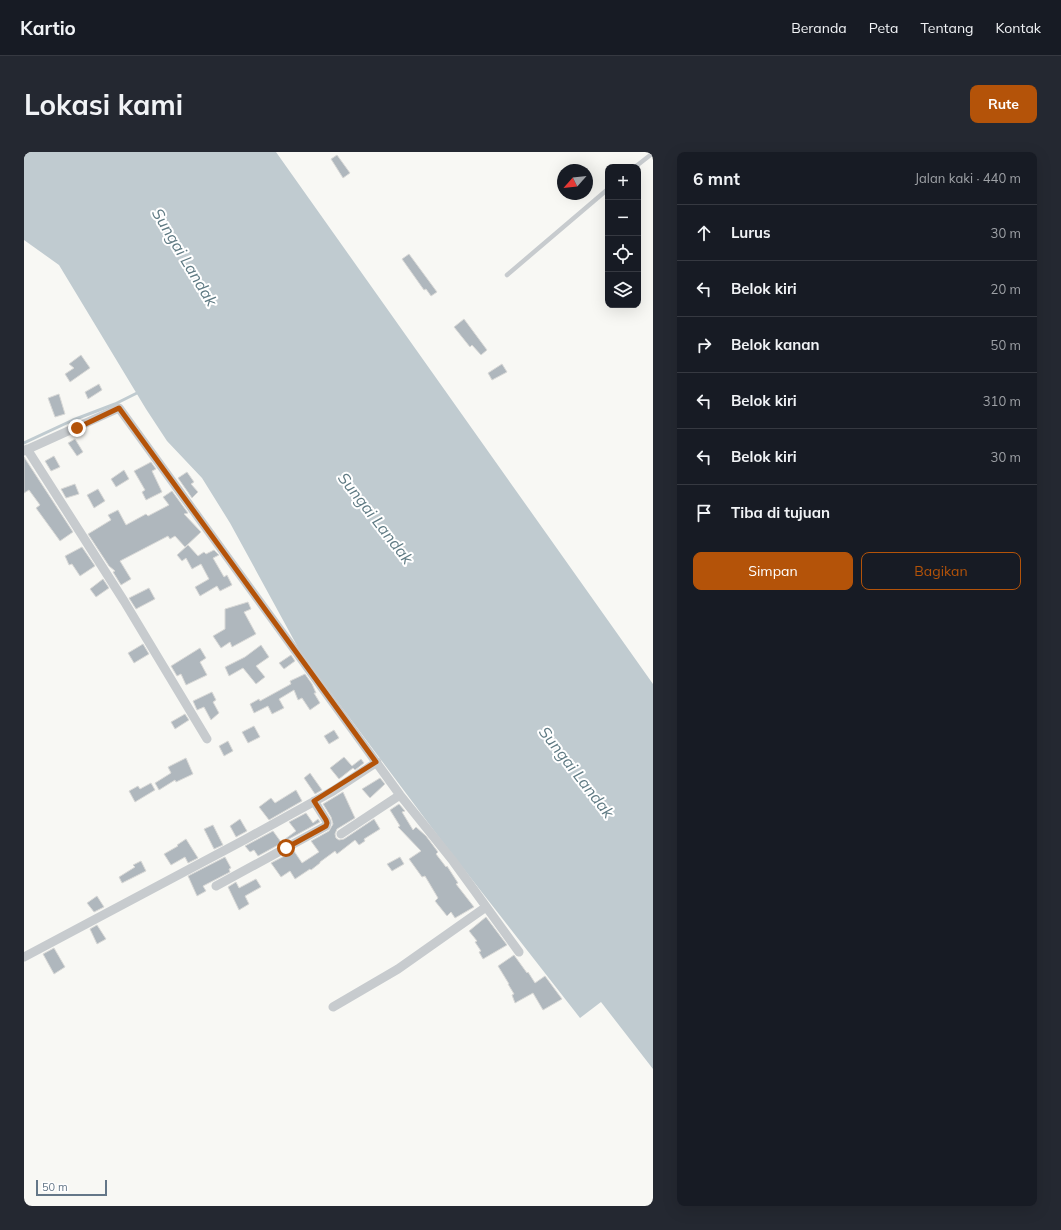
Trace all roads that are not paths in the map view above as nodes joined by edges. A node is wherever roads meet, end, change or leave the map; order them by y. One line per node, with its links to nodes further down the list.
1 (653, 153): 2 (lane)
2 (638, 164)
3 (605, 192): 4 (lane)
4 (507, 274)
5 (25, 450): 6 (street); 7 (street)
6 (207, 739)
7 (376, 762): 8 (street); 9 (street)
8 (400, 795): 10 (street); 12 (street)
9 (314, 801): 11 (street); 14 (street)
10 (341, 834)
11 (216, 886)
12 (486, 907): 13 (street); 15 (street)
13 (519, 952)
14 (24, 957)
15 (333, 1007)

